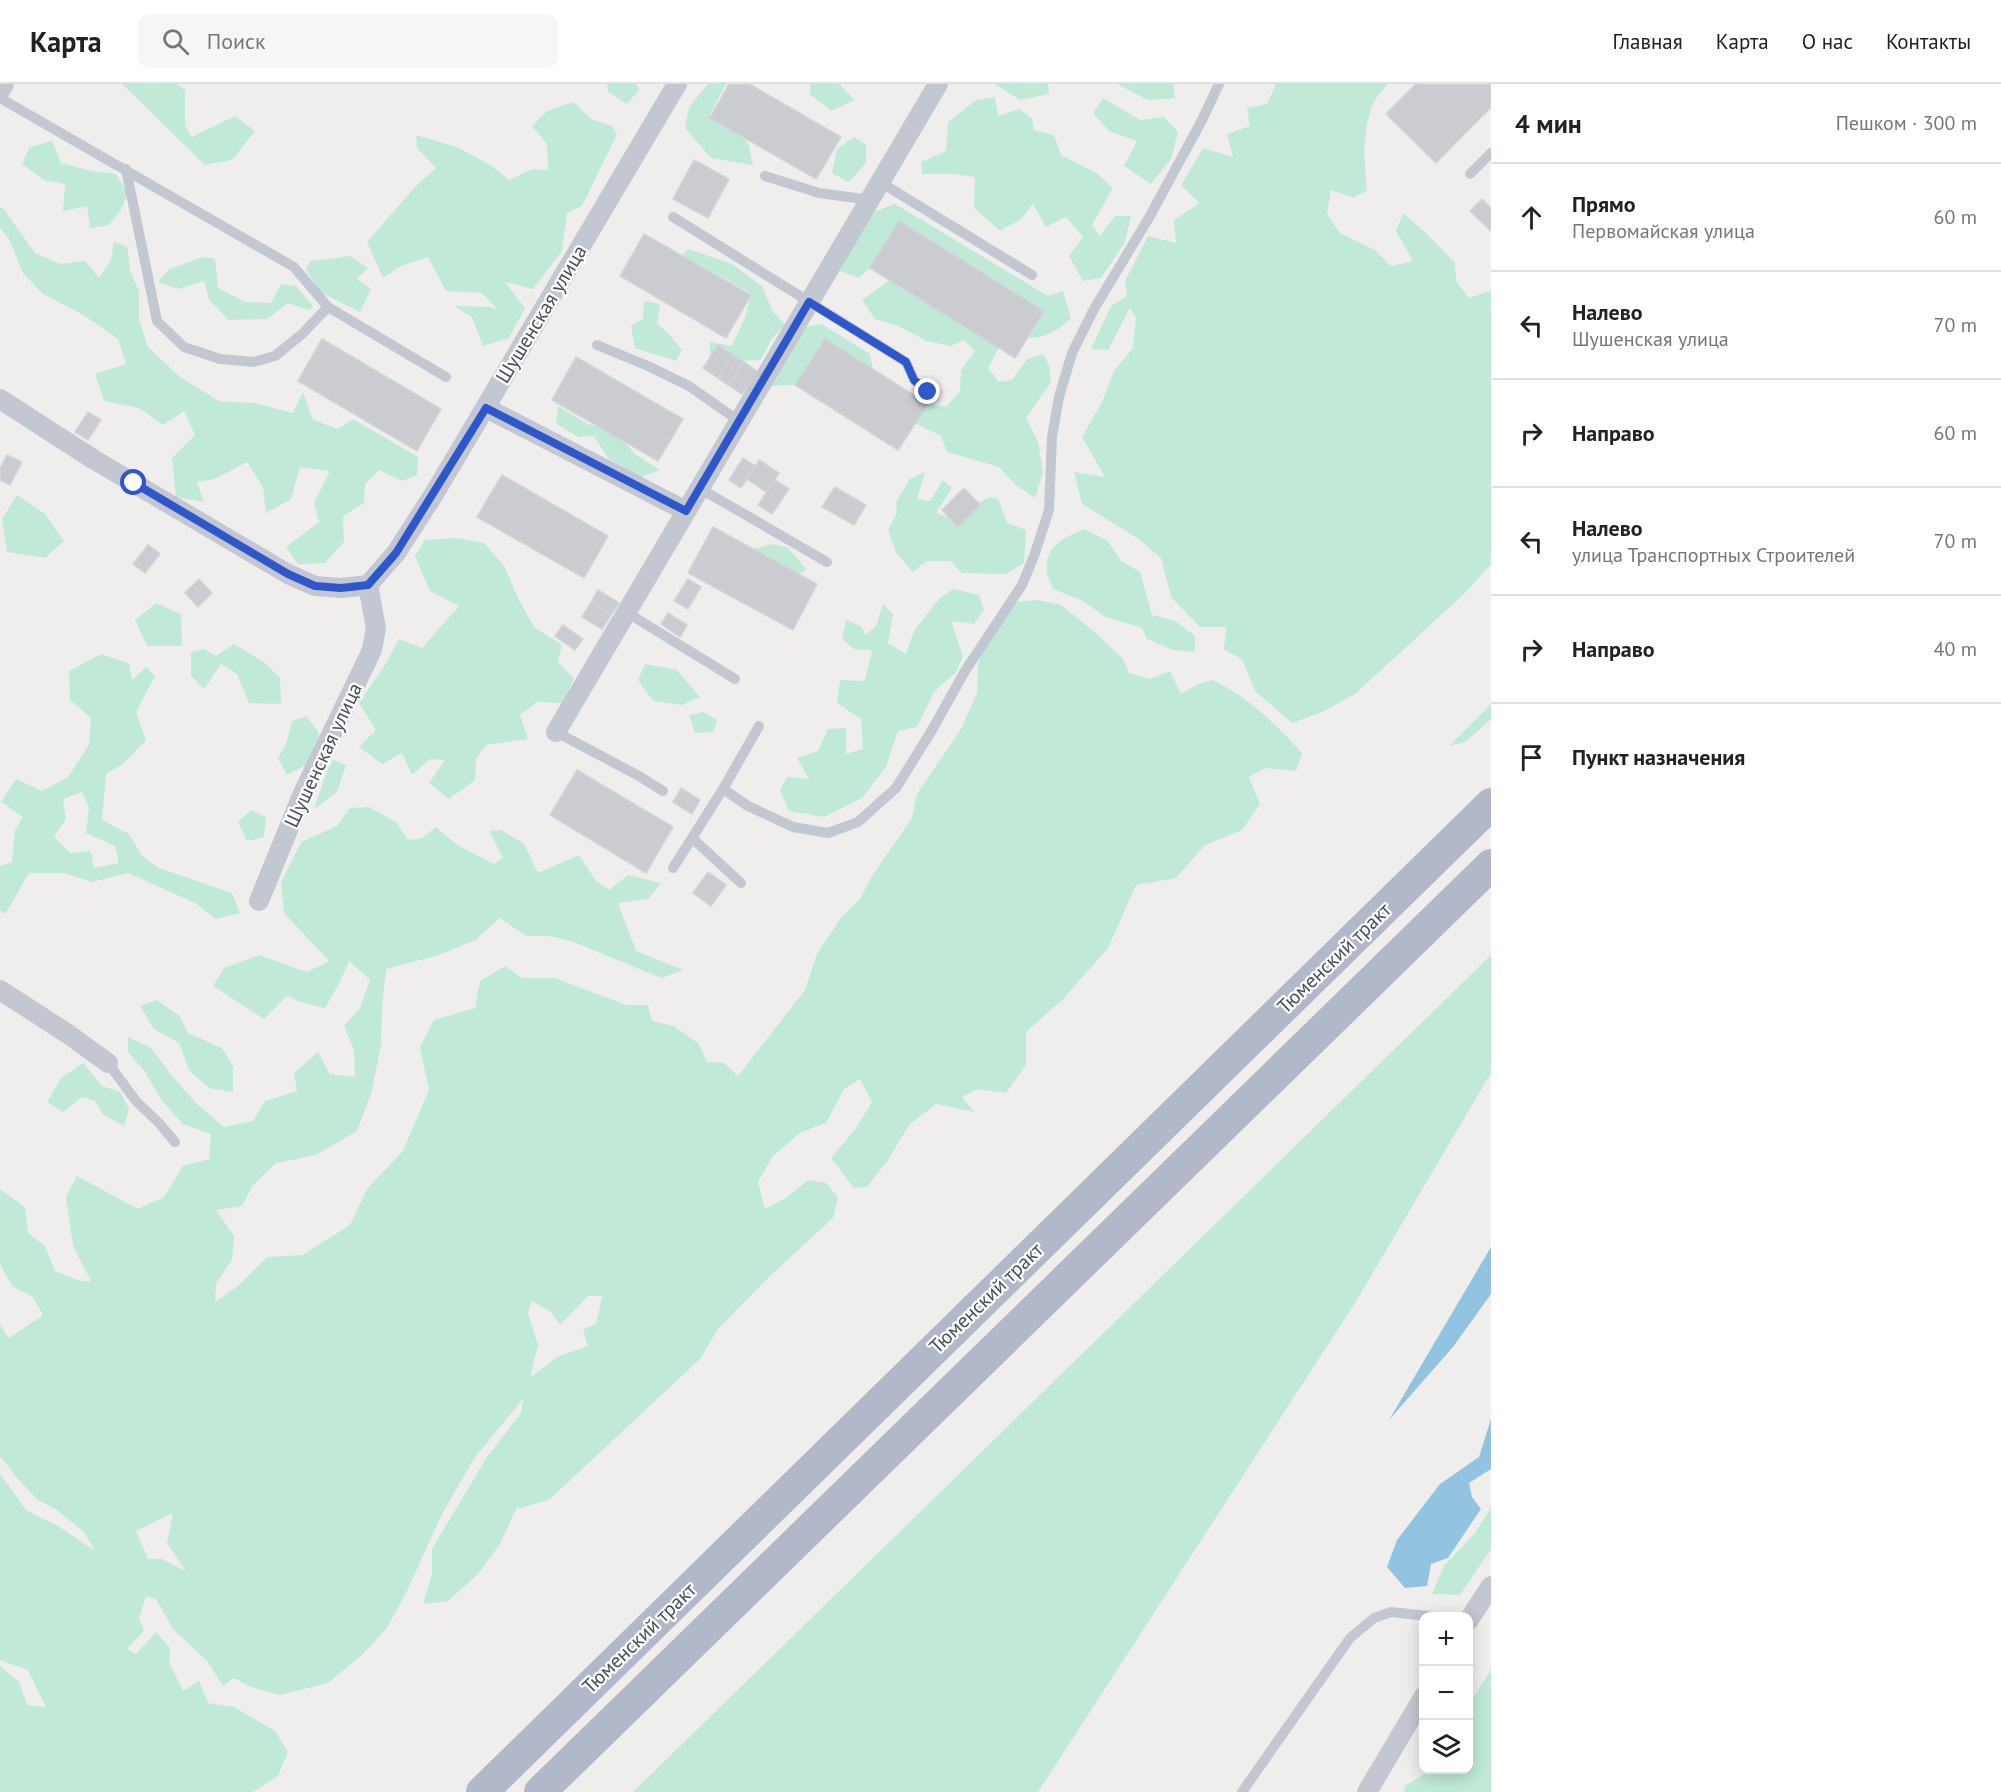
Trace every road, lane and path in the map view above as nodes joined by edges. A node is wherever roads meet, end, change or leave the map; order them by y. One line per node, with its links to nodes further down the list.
1 (4, 84): 5 (street)
2 (677, 84): 21 (street, Шушенская улица)
3 (938, 84): 11 (street)
4 (1219, 84): 31 (lane)
5 (0, 91)
6 (0, 98): 8 (lane)
7 (1491, 153): 9 (lane)
8 (126, 169): 16 (lane); 16 (lane)
9 (1470, 174)
10 (765, 176): 12 (lane)
11 (880, 182): 12 (street); 14 (lane)
12 (870, 200): 15 (street)
13 (673, 218): 15 (lane)
14 (1032, 275)
15 (809, 302): 19 (lane); 22 (street)
16 (328, 307): 18 (lane)
17 (597, 345): 22 (lane)
18 (446, 377)
19 (928, 392)
20 (0, 399): 26 (street)
21 (486, 408): 24 (street); 26 (street, Шушенская улица)
22 (739, 421): 23 (street)
23 (699, 488): 24 (street); 25 (lane)
24 (686, 511): 27 (street)
25 (827, 562)
26 (368, 585): 38 (street, Шушенская улица)
27 (626, 612): 28 (lane); 30 (street)
28 (735, 679)
29 (759, 726): 31 (lane)
30 (556, 732): 32 (lane)
31 (723, 789): 34 (lane)
32 (663, 791)
33 (1491, 804): 46 (main road, Тюменский тракт)
34 (692, 838): 36 (lane); 37 (lane)
35 (1491, 865): 47 (main road, Тюменский тракт)
36 (673, 868)
37 (741, 883)
38 (259, 901)
39 (0, 990): 40 (street)
40 (108, 1063): 41 (lane)
41 (174, 1142)
42 (1491, 1586): 43 (street)
43 (1473, 1613)
44 (1419, 1616): 48 (lane)
45 (1419, 1704): 49 (street)
46 (482, 1792)
47 (540, 1792)
48 (1242, 1792)
49 (1367, 1792)

